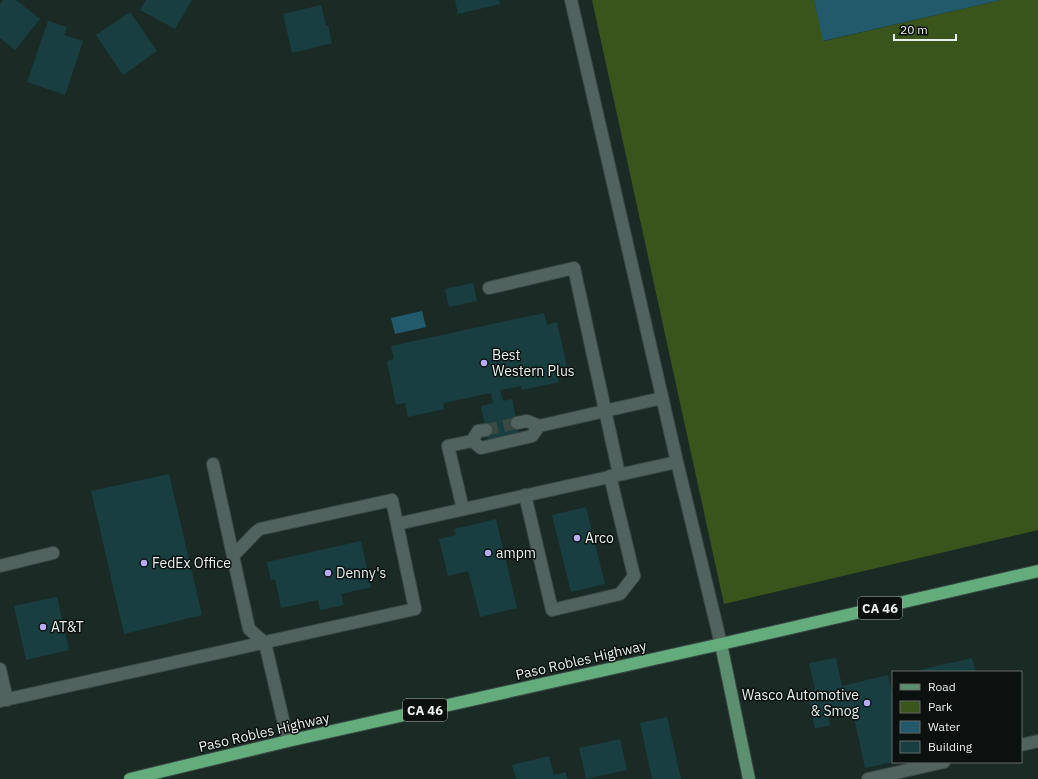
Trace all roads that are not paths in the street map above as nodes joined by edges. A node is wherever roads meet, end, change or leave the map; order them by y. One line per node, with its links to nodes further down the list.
1 (572, 0): 3 (street)
2 (489, 288): 4 (street)
3 (662, 398): 4 (street); 9 (street)
4 (605, 411): 6 (street); 11 (street)
5 (517, 423): 6 (street)
6 (538, 426): 8 (street)
7 (486, 430): 8 (street)
8 (472, 441): 13 (street)
9 (677, 462): 11 (street); 20 (street)
10 (212, 464): 16 (street)
11 (615, 475): 12 (street); 12 (street)
12 (525, 495): 13 (street)
13 (463, 509): 14 (street)
14 (397, 524): 16 (street); 19 (street)
15 (53, 554): 17 (street)
16 (233, 556): 19 (street)
17 (0, 566)
18 (1038, 571): 20 (highway, Paso Robles Highway / CA 46)
19 (265, 643): 22 (street); 23 (street)
20 (721, 644): 23 (highway, Paso Robles Highway / CA 46); 28 (main road)
21 (0, 669): 22 (street)
22 (4, 701)
23 (288, 741): 27 (highway, Paso Robles Highway / CA 46)
24 (1038, 741): 25 (street)
25 (1022, 745)
26 (940, 763): 29 (street)
27 (130, 779)
28 (749, 779)
29 (868, 779)

